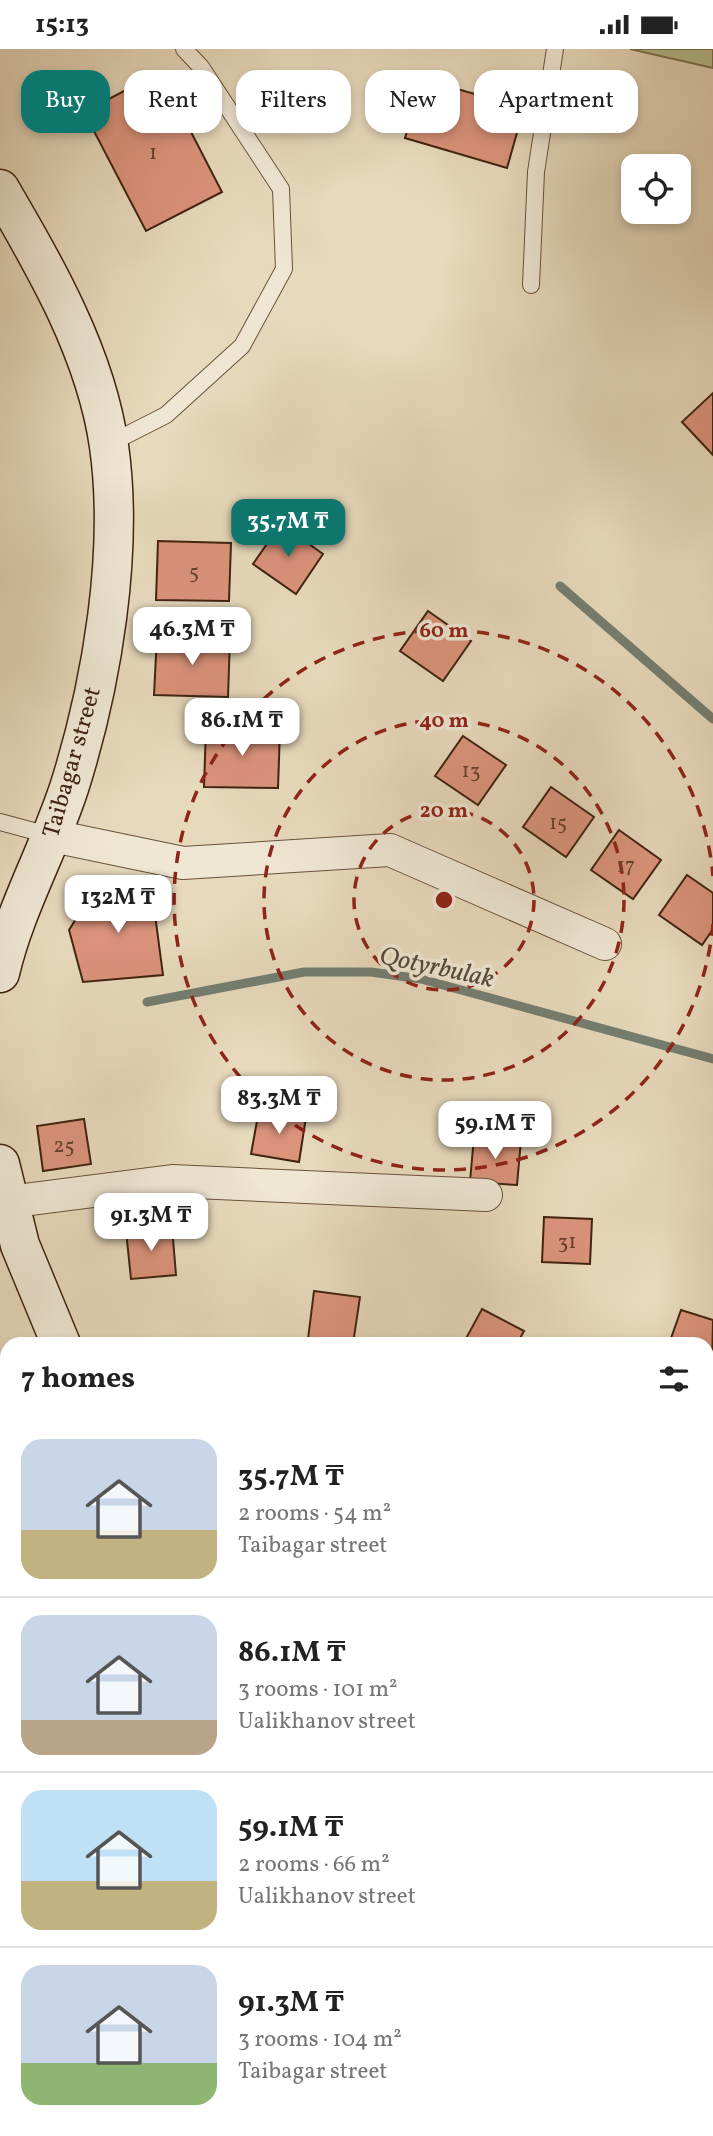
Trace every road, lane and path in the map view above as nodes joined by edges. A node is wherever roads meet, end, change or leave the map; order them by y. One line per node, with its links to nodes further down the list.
1 (184, 49): 5 (lane)
2 (555, 49): 4 (lane)
3 (0, 189): 5 (main road, Taibagar street)
4 (531, 285)
5 (109, 444): 7 (main road, Taibagar street)
6 (0, 822): 7 (lane)
7 (53, 836): 8 (street); 9 (main road, Taibagar street)
8 (605, 944)
9 (0, 973)
10 (0, 1164): 12 (main road)
11 (486, 1195): 12 (street)
12 (8, 1202): 13 (main road)
13 (58, 1337)

